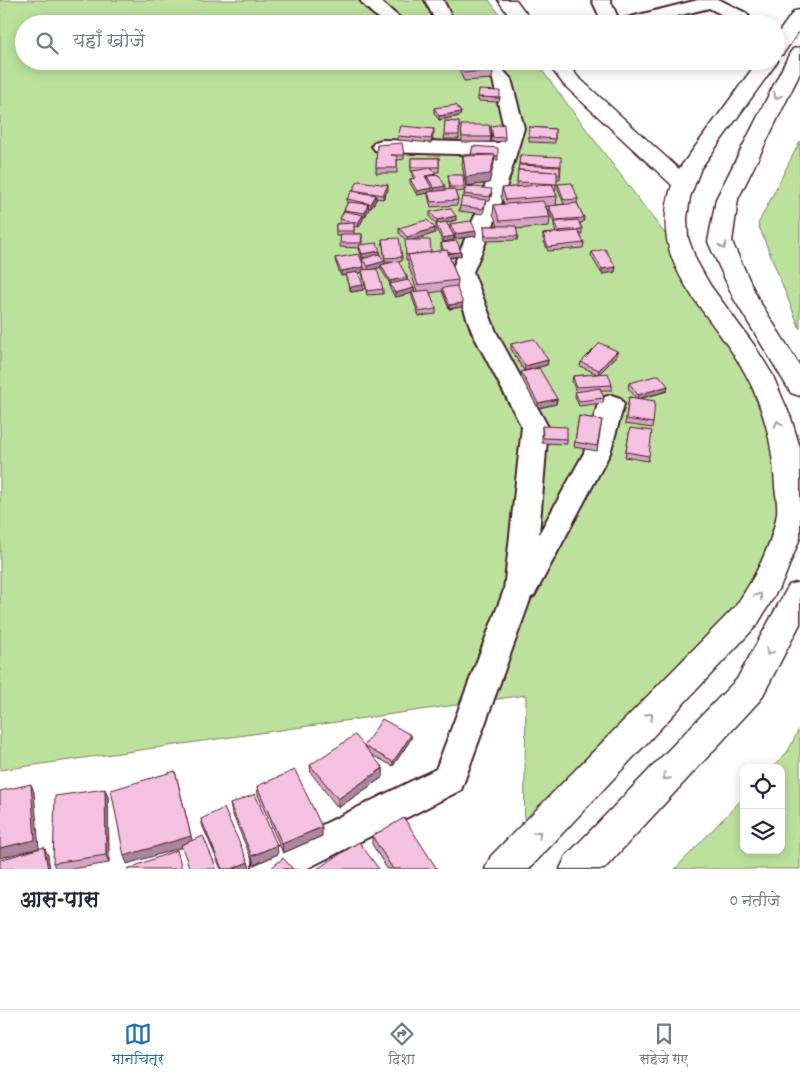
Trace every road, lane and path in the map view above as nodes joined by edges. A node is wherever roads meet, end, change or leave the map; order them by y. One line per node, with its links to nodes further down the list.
1 (370, 0): 6 (street)
2 (434, 0): 7 (street)
3 (507, 0): 8 (street)
4 (601, 0): 9 (street)
5 (710, 1): 10 (street); 11 (street)
6 (387, 15)
7 (442, 15)
8 (518, 15)
9 (608, 15)
10 (658, 15)
11 (736, 15)
12 (800, 15): 13 (street)
13 (785, 37)
14 (800, 53): 21 (street, one-way to 21)
15 (494, 70): 19 (street)
16 (562, 70): 20 (street)
17 (761, 70): 20 (street)
18 (382, 146): 19 (street)
19 (508, 148): 24 (street)
20 (682, 183): 26 (street, one-way to 20)
21 (800, 387)
22 (610, 404): 24 (street)
23 (800, 594): 27 (street, one-way to 27)
24 (510, 615): 25 (street)
25 (270, 869)
26 (504, 869)
27 (579, 869)

